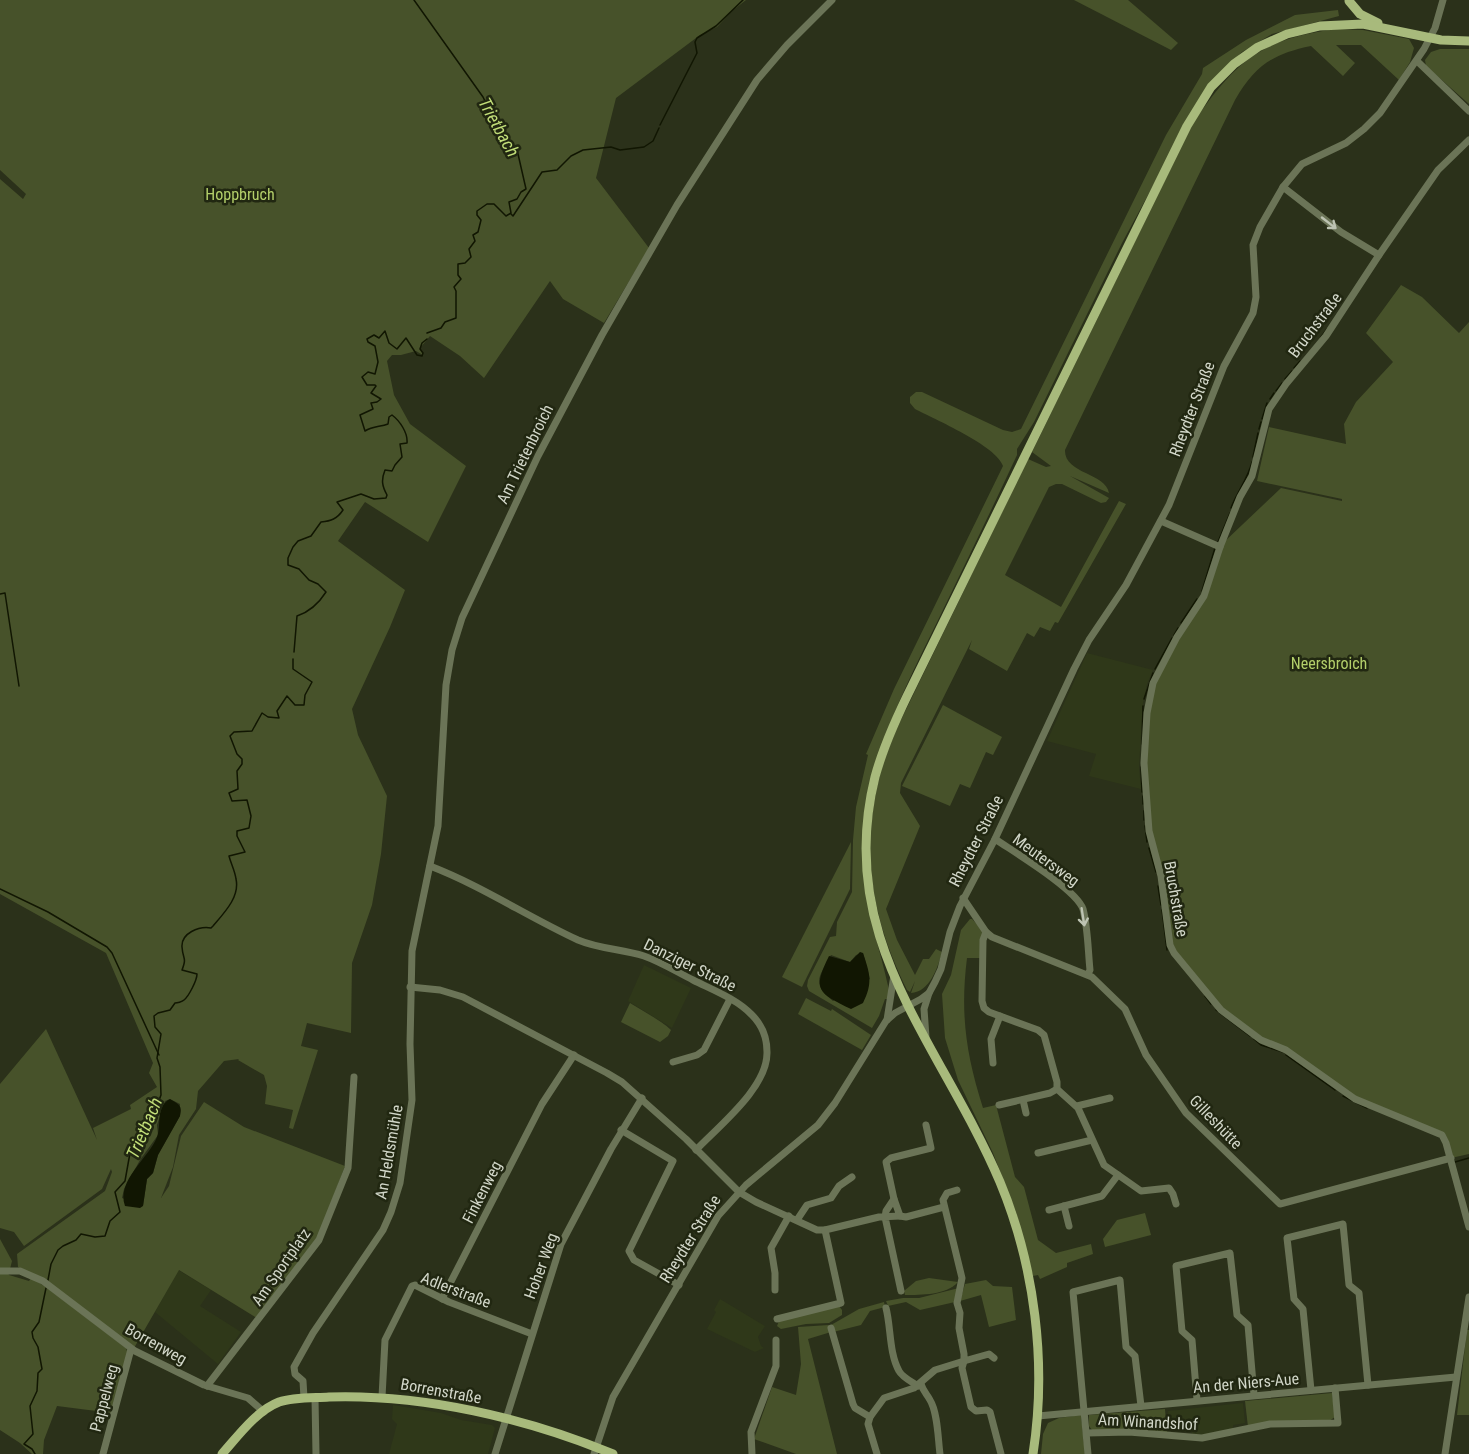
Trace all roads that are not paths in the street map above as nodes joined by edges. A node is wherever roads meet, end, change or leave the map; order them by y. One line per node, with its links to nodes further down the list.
1 (832, 0): 16 (street, Am Trietenbroich)
2 (1349, 0): 4 (main road); 5 (main road)
3 (1443, 0): 6 (street, Rheydter Straße)
4 (1349, 24): 5 (main road); 20 (main road)
5 (1392, 29): 6 (main road)
6 (1430, 38): 7 (main road); 8 (street, Rheydter Straße)
7 (1469, 40)
8 (1417, 61): 9 (street); 11 (street, Rheydter Straße)
9 (1469, 111)
10 (1469, 140): 12 (street, Bruchstraße)
11 (1283, 187): 12 (street, one-way to 12); 13 (street, Rheydter Straße)
12 (1379, 255): 14 (street, Bruchstraße)
13 (1161, 521): 14 (street); 15 (street, Rheydter Straße)
14 (1220, 547): 44 (street, Bruchstraße)
15 (995, 839): 17 (street, Rheydter Straße); 19 (street, Meutersweg, one-way to 19)
16 (430, 866): 21 (street, Am Trietenbroich); 23 (street, Danziger Straße)
17 (963, 898): 18 (street, Gilleshütte); 22 (street, Rheydter Straße)
18 (986, 932): 19 (street, Gilleshütte); 25 (street)
19 (1088, 974): 44 (street, Gilleshütte)
20 (894, 975): 24 (main road); 26 (street)
21 (410, 987): 28 (street); 83 (street, An Heldsmühle)
22 (929, 993): 24 (street, Rheydter Straße); 27 (street)
23 (730, 999): 29 (street); 42 (street, Danziger Straße)
24 (909, 1006): 26 (street, Rheydter Straße); 27 (main road)
25 (1000, 1016): 30 (street); 32 (street)
26 (886, 1021): 48 (street, Rheydter Straße)
27 (926, 1039): 89 (main road)
28 (574, 1055): 33 (street); 66 (street, Finkenweg)
29 (673, 1062)
30 (993, 1063)
31 (354, 1077): 78 (street, Am Sportplatz)
32 (1057, 1089): 35 (street); 37 (street)
33 (642, 1098): 40 (street, Hoher Weg); 42 (street)
34 (1110, 1098): 37 (street)
35 (1023, 1100): 36 (street); 38 (street)
36 (999, 1105)
37 (1077, 1106): 41 (street)
38 (1026, 1113)
39 (926, 1125): 49 (street)
40 (621, 1130): 62 (street); 70 (street, Hoher Weg)
41 (1092, 1140): 43 (street); 45 (street)
42 (696, 1150): 48 (street)
43 (1038, 1153)
44 (1451, 1158): 59 (street)
45 (1118, 1175): 50 (street); 51 (street)
46 (852, 1177): 57 (street)
47 (957, 1190): 52 (street)
48 (738, 1192): 54 (street); 62 (street, Rheydter Straße)
49 (894, 1199): 55 (street); 56 (street)
50 (1176, 1204)
51 (1064, 1206): 53 (street); 58 (street)
52 (944, 1207): 55 (street); 74 (street)
53 (1049, 1210)
54 (789, 1216): 57 (street); 63 (street)
55 (900, 1216): 56 (street)
56 (885, 1217): 60 (street); 64 (street)
57 (797, 1220): 60 (street)
58 (1069, 1226)
59 (1469, 1227)
60 (825, 1230): 68 (street)
61 (0, 1271): 72 (street, Borrenweg)
62 (679, 1285): 93 (street, Rheydter Straße)
63 (775, 1290)
64 (901, 1291)
65 (1469, 1297): 75 (street)
66 (442, 1299): 70 (street, Adlerstraße); 82 (street, Adlerstraße)
67 (886, 1308): 76 (street)
68 (777, 1319)
69 (831, 1328): 90 (street)
70 (532, 1334): 91 (street, Hoher Weg)
71 (776, 1341): 99 (street)
72 (131, 1349): 78 (street, Borrenweg); 94 (street, Pappelweg)
73 (994, 1358): 74 (street)
74 (964, 1361): 76 (street); 102 (street)
75 (1456, 1377): 77 (street, An der Niers-Aue); 105 (street)
76 (919, 1385): 90 (street); 101 (street)
77 (1368, 1385): 79 (street, An der Niers-Aue); 80 (street)
78 (207, 1386): 88 (street, Borrenweg)
79 (1335, 1388): 80 (street, An der Niers-Aue); 92 (street, Am Winandshof)
80 (1311, 1390): 81 (street, An der Niers-Aue)
81 (1254, 1395): 85 (street, An der Niers-Aue); 85 (street)
82 (382, 1397): 84 (main road, Borrenstraße); 91 (main road, Borrenstraße)
83 (304, 1398): 84 (main road, Borrenstraße); 88 (main road, Borrenstraße)
84 (315, 1398): 96 (street)
85 (1197, 1400): 86 (street, An der Niers-Aue)
86 (1141, 1406): 87 (street, An der Niers-Aue); 87 (street, Am Winandshof)
87 (1084, 1411): 89 (street, An der Niers-Aue); 92 (street, Am Winandshof)
88 (264, 1412): 95 (main road)
89 (1038, 1416): 103 (main road)
90 (870, 1417): 100 (street)
91 (506, 1419): 93 (main road, Borrenstraße); 97 (street, Hoher Weg)
92 (1087, 1433): 104 (street)
93 (595, 1451): 98 (main road, Borrenstraße)
94 (102, 1454)
95 (222, 1454)
96 (316, 1454)
97 (495, 1454)
98 (613, 1454)
99 (752, 1454)
100 (877, 1454)
101 (940, 1454)
102 (1001, 1454)
103 (1033, 1454)
104 (1088, 1454)
105 (1445, 1454)

